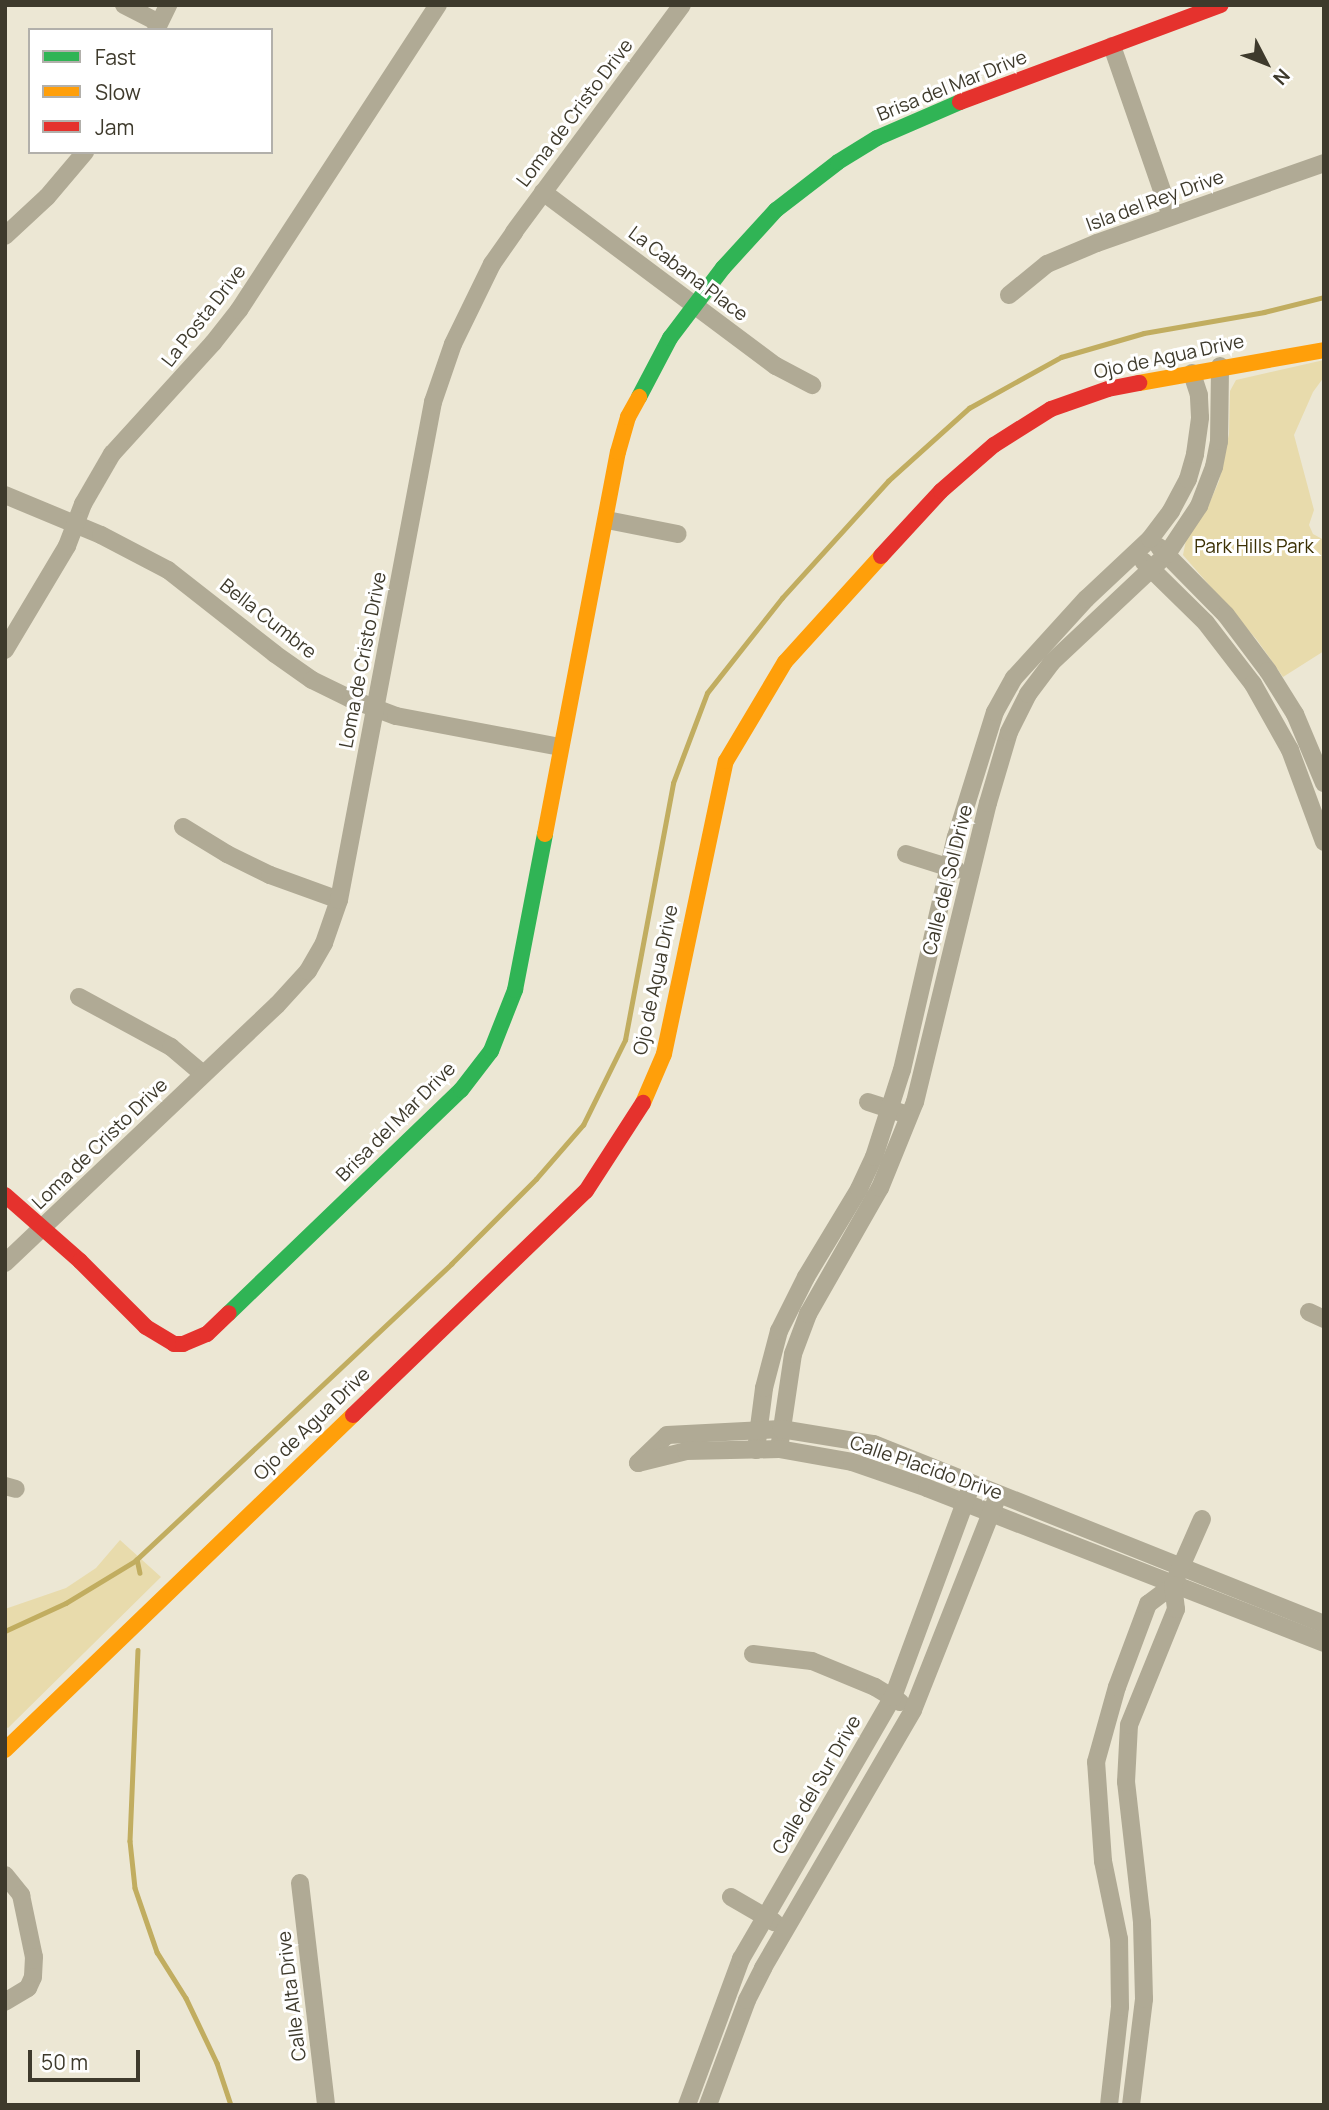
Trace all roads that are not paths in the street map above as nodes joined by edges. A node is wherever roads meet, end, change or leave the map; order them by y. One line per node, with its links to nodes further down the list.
1 (124, 5): 6 (street)
2 (168, 5): 6 (street)
3 (438, 5): 21 (street, La Posta Drive)
4 (682, 5): 10 (street, Loma de Cristo Drive)
5 (1221, 5): 7 (street, Brisa del Mar Drive)
6 (157, 27)
7 (1112, 46): 11 (street); 14 (street, Brisa del Mar Drive)
8 (83, 154): 12 (street)
9 (1324, 163): 11 (street, Isla del Rey Drive)
10 (542, 192): 14 (street, La Cabana Place); 32 (street, Loma de Cristo Drive)
11 (1171, 216): 13 (street, Isla del Rey Drive)
12 (5, 236)
13 (1009, 295)
14 (694, 305): 18 (street, La Cabana Place); 20 (street, Brisa del Mar Drive)
15 (1324, 350): 16 (street, Ojo de Agua Drive)
16 (1220, 366): 17 (street, Ojo de Agua Drive); 25 (street, Calle del Sol Drive)
17 (1192, 373): 23 (street, Calle del Sol Drive); 67 (street, Ojo de Agua Drive)
18 (812, 385)
19 (5, 495): 21 (street, Bella Cumbre)
20 (607, 520): 22 (street); 34 (street, Brisa del Mar Drive)
21 (75, 525): 30 (street, La Posta Drive); 32 (street, Bella Cumbre)
22 (678, 534)
23 (1150, 539): 24 (street, Calle del Sol Drive); 25 (street)
24 (1135, 554): 26 (street); 27 (street, Calle del Sol Drive)
25 (1167, 554): 26 (street, Calle del Sol Drive); 29 (street)
26 (1151, 569): 28 (street, Calle del Sol Drive); 31 (street)
27 (1077, 610): 28 (street); 40 (street, Calle del Sol Drive)
28 (1091, 624): 41 (street, Calle del Sol Drive)
29 (1251, 647): 31 (street); 33 (street)
30 (5, 650)
31 (1236, 660): 35 (street)
32 (375, 709): 34 (street, Bella Cumbre); 42 (street, Loma de Cristo Drive)
33 (1308, 741): 35 (street); 36 (street)
34 (560, 747): 49 (street, Brisa del Mar Drive)
35 (1290, 750): 38 (street)
36 (1324, 783)
37 (183, 827): 42 (street)
38 (1324, 842)
39 (906, 854): 40 (street)
40 (948, 868): 41 (street); 46 (street, Calle del Sol Drive)
41 (971, 874): 47 (street, Calle del Sol Drive)
42 (339, 900): 44 (street, Loma de Cristo Drive)
43 (79, 997): 44 (street)
44 (203, 1074): 49 (street, Loma de Cristo Drive)
45 (868, 1102): 46 (street)
46 (890, 1109): 47 (street); 50 (street, Calle del Sol Drive)
47 (910, 1116): 50 (street, Calle del Sol Drive)
48 (5, 1195): 49 (street)
49 (44, 1227): 51 (street, Loma de Cristo Drive)
50 (834, 1247): 52 (street, Calle del Sol Drive); 53 (street, Calle del Sol Drive)
51 (5, 1263)
52 (781, 1429): 53 (street, Calle Placido Drive); 54 (street, Calle del Sol Drive); 56 (street, Calle Placido Drive)
53 (759, 1430): 55 (street, Calle del Sol Drive); 55 (street, Calle Placido Drive)
54 (779, 1449): 55 (street, Calle Placido Drive); 58 (street, Calle Placido Drive)
55 (757, 1450)
56 (973, 1482): 57 (street, Calle Placido Drive); 58 (street, Calle del Sur Drive)
57 (1000, 1492): 59 (street); 61 (street, Calle Placido Drive)
58 (964, 1502): 59 (street, Calle Placido Drive); 65 (street, Calle del Sur Drive)
59 (992, 1513): 62 (street, Calle Placido Drive); 66 (street)
60 (1202, 1519): 61 (street)
61 (1181, 1566): 62 (street); 63 (street, Calle Placido Drive)
62 (1173, 1585): 63 (street, Calle Placido Drive); 68 (street); 69 (street)
63 (1322, 1633)
64 (752, 1654): 65 (street)
65 (893, 1698): 66 (street); 73 (street, Calle del Sur Drive)
66 (913, 1710): 74 (street)
67 (5, 1750)
68 (1132, 1849): 69 (street); 80 (street)
69 (1102, 1853): 79 (street)
70 (5, 1875): 75 (street)
71 (300, 1883): 77 (street, Calle Alta Drive)
72 (732, 1897): 73 (street)
73 (765, 1917): 74 (street); 76 (street, Calle del Sur Drive)
74 (786, 1930): 78 (street)
75 (5, 2002)
76 (688, 2104)
77 (326, 2105)
78 (708, 2105)
79 (1110, 2105)
80 (1131, 2105)

